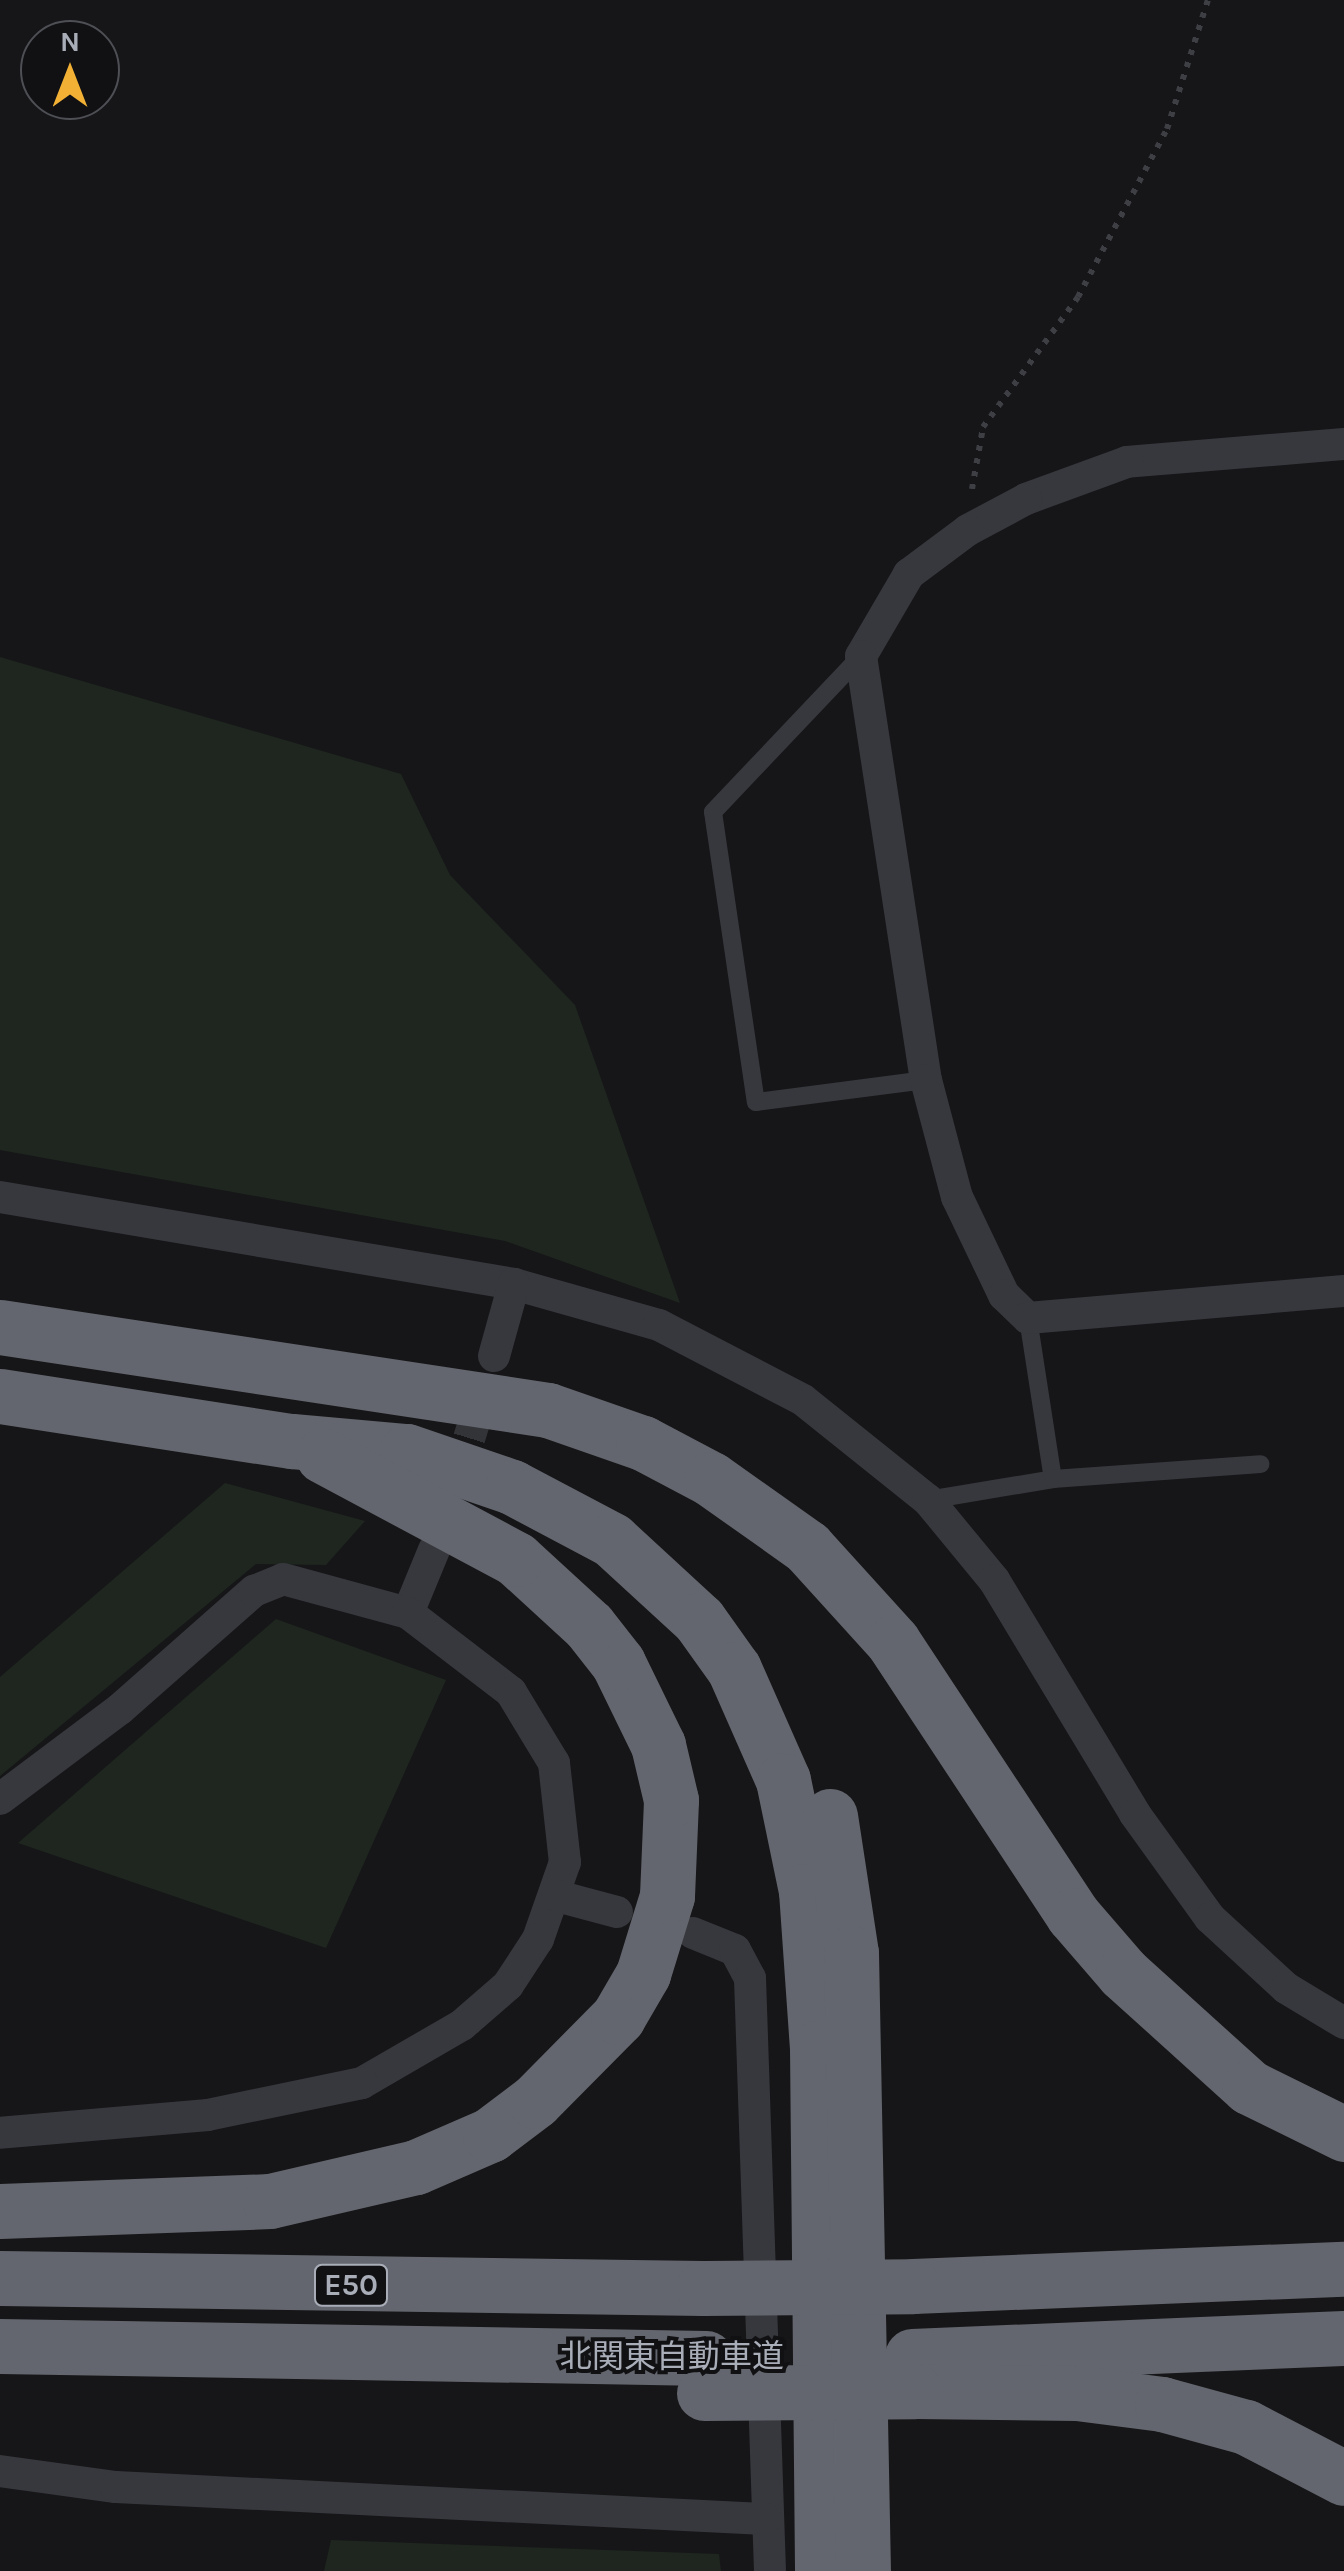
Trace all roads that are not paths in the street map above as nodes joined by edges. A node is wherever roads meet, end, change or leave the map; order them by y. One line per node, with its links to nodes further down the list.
1 (1344, 444): 2 (street)
2 (861, 656): 3 (street); 3 (lane)
3 (926, 1080): 7 (street)
4 (0, 1196): 5 (street)
5 (514, 1284): 9 (street); 15 (street)
6 (1344, 1291): 7 (street)
7 (1028, 1318): 14 (lane)
8 (0, 1327): 11 (highway)
9 (494, 1356)
10 (0, 1396): 12 (highway)
11 (437, 1396): 24 (highway); 36 (highway)
12 (292, 1441): 25 (highway); 35 (highway)
13 (1260, 1464): 14 (lane)
14 (1053, 1479): 15 (lane)
15 (928, 1500): 22 (street)
16 (434, 1550): 17 (street)
17 (408, 1613): 18 (street); 19 (street)
18 (0, 1799)
19 (557, 1896): 20 (street); 23 (street)
20 (617, 1912)
21 (693, 1933): 33 (street)
22 (1344, 2023)
23 (0, 2133)
24 (1344, 2134)
25 (0, 2212)
26 (1344, 2269): 27 (highway, E50, bridge)
27 (0, 2278)
28 (1344, 2338): 30 (highway, 北関東自動車道 / E50)
29 (0, 2346): 30 (highway, 北関東自動車道 / E50)
30 (913, 2374): 32 (highway)
31 (0, 2470): 33 (street)
32 (1344, 2478)
33 (765, 2519): 34 (street)
34 (770, 2571)
35 (822, 2571)
36 (864, 2571)

